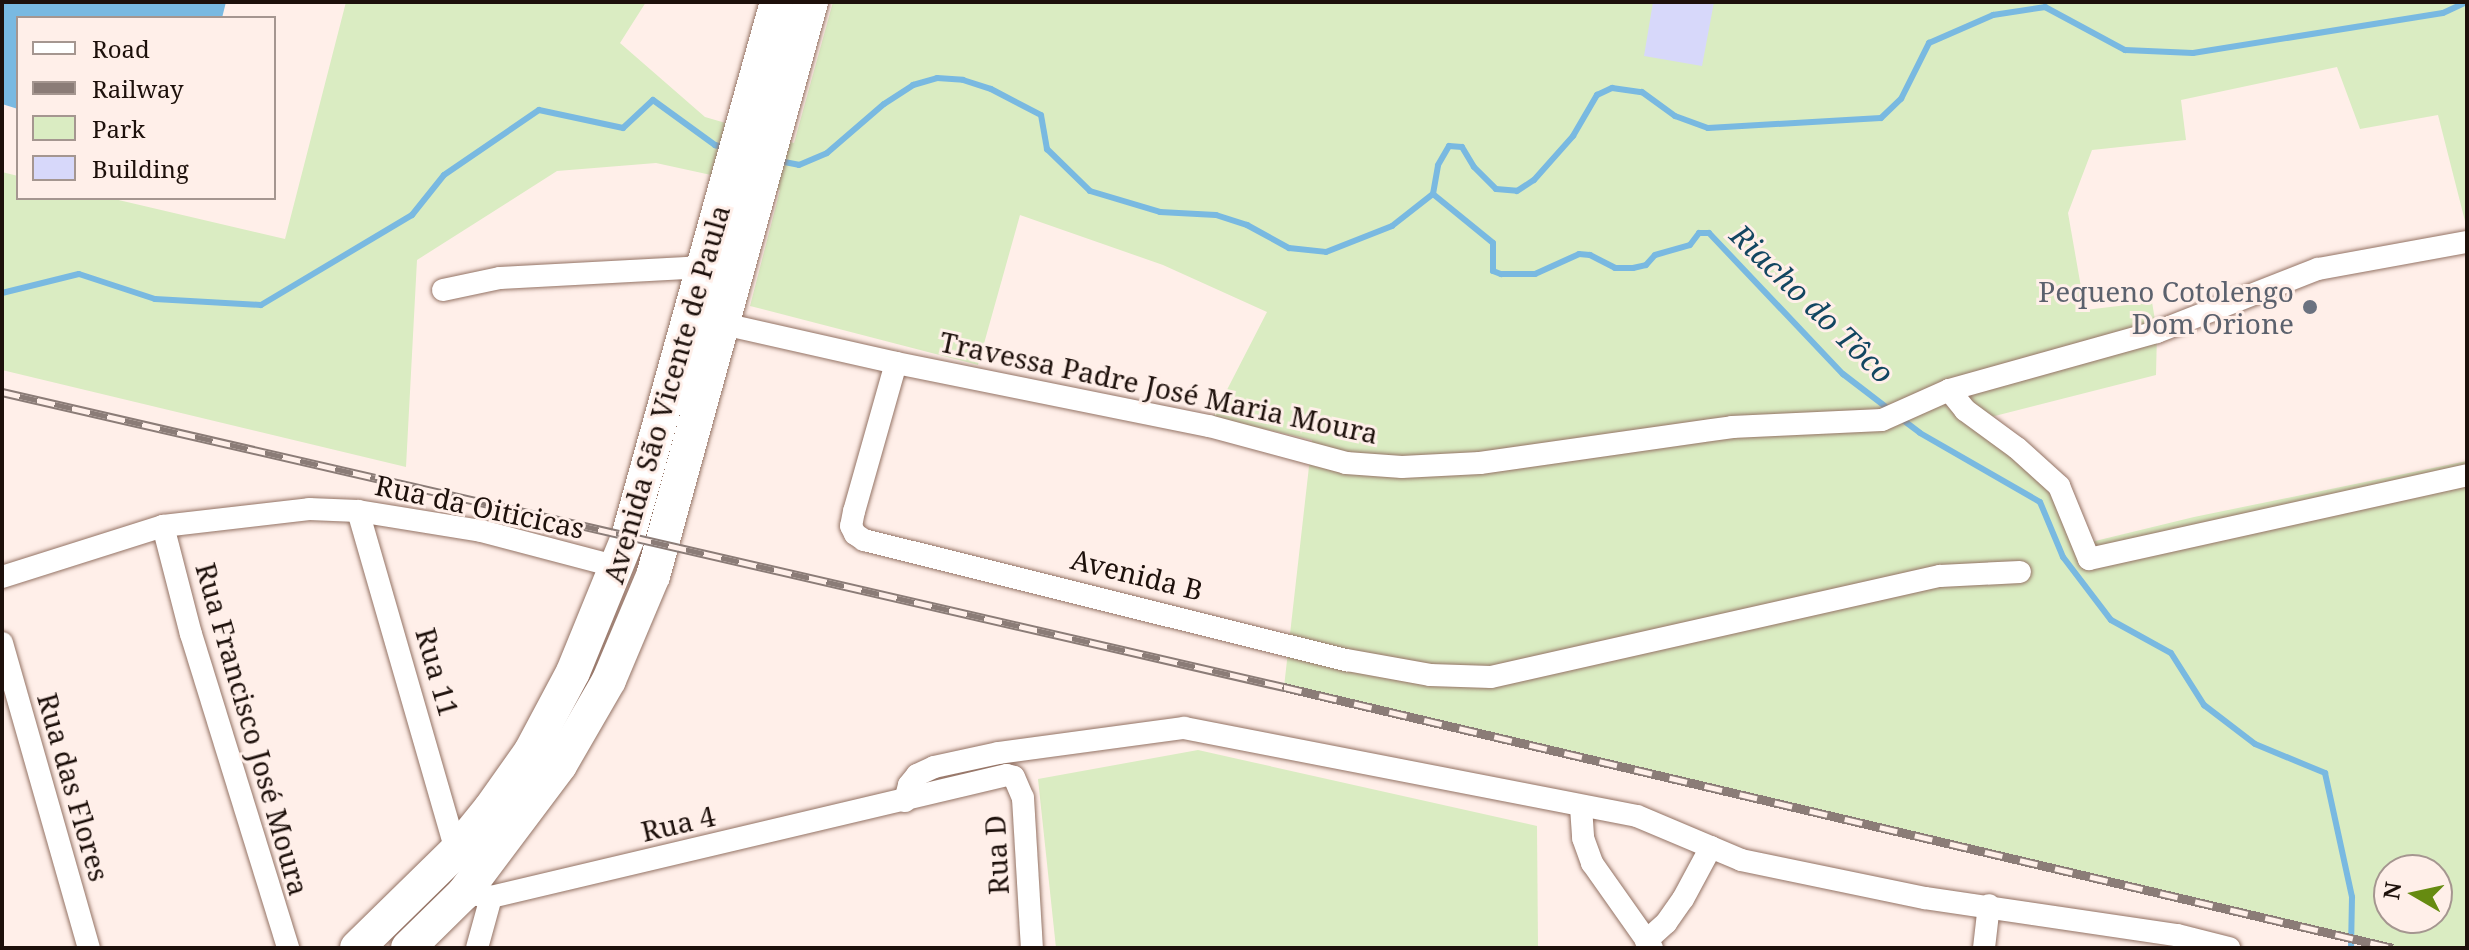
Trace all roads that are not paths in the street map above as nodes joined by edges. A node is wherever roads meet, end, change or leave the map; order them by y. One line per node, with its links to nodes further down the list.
1 (777, 2): 3 (main road, Avenida São Vicente de Paula)
2 (811, 2): 3 (main road, Avenida São Vicente de Paula)
3 (769, 95): 4 (main road, Avenida São Vicente de Paula)
4 (744, 188): 6 (main road, Avenida São Vicente de Paula); 8 (main road, Avenida São Vicente de Paula)
5 (2467, 242): 10 (street, Travessa Padre José Maria Moura)
6 (705, 267): 7 (street); 14 (main road, Avenida São Vicente de Paula)
7 (443, 290)
8 (723, 324): 9 (street, Travessa Padre José Maria Moura); 22 (main road, Avenida São Vicente de Paula)
9 (896, 363): 10 (street, Travessa Padre José Maria Moura); 15 (street, Avenida B)
10 (1949, 390): 11 (street)
11 (2467, 475)
12 (358, 511): 13 (street, Rua da Oiticicas); 14 (street, Rua da Oiticicas); 21 (street, Rua 11)
13 (163, 526): 16 (street, Rua da Oiticicas); 26 (street, Rua Francisco José Moura)
14 (618, 567): 21 (main road, Avenida São Vicente de Paula)
15 (2020, 572)
16 (2, 577)
17 (2, 643): 25 (street, Rua das Flores)
18 (905, 801): 19 (street); 22 (street, Rua 4); 30 (street, Rua D)
19 (1581, 807): 20 (street); 24 (street)
20 (1711, 847): 23 (street); 24 (street)
21 (456, 851): 27 (main road, Avenida São Vicente de Paula)
22 (477, 895): 28 (main road, Avenida São Vicente de Paula); 29 (street)
23 (1989, 905): 31 (street); 32 (street)
24 (1649, 944)
25 (89, 948)
26 (288, 948)
27 (357, 948)
28 (408, 948)
29 (477, 948)
30 (1032, 948)
31 (1984, 948)
32 (2229, 948)

